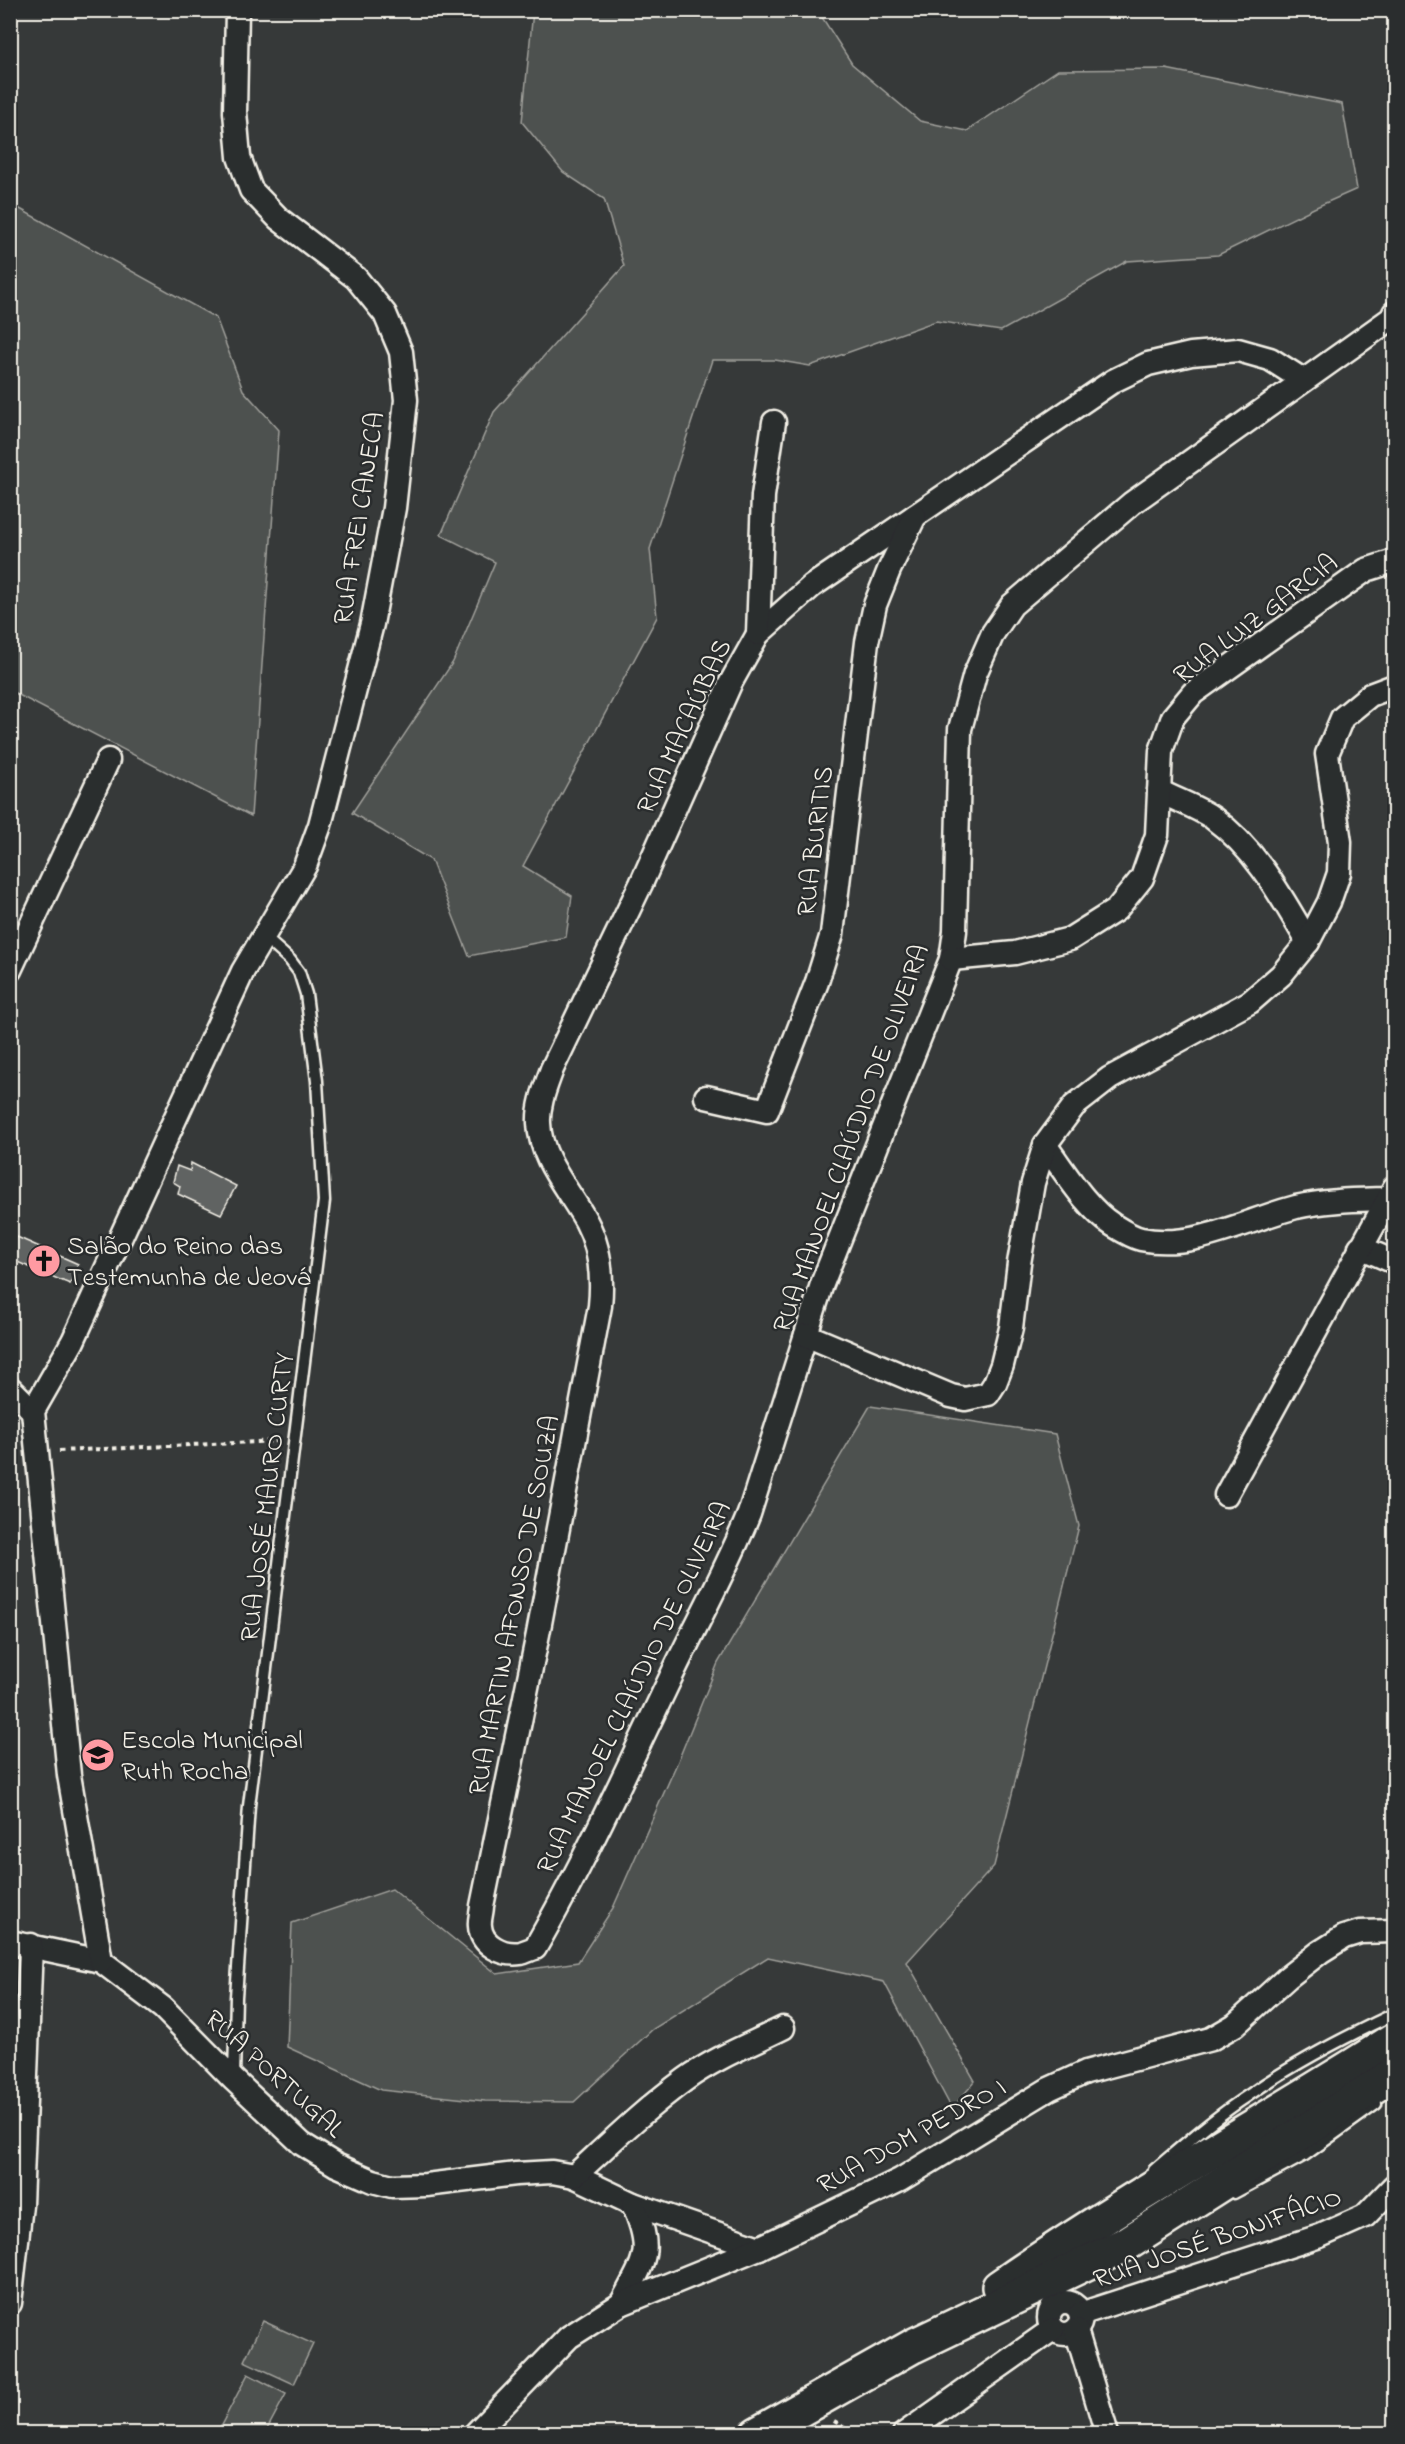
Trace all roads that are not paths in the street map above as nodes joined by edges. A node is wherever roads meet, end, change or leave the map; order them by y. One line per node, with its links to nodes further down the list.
1 (237, 10): 11 (street, RUA FREI CANECA)
2 (1395, 313): 3 (street, RUA MANOEL CLAÚDIO DE OLIVEIRA)
3 (1303, 380): 5 (street, RUA MACAÚBAS); 13 (street, RUA MANOEL CLAÚDIO DE OLIVEIRA)
4 (774, 422): 7 (street)
5 (916, 515): 7 (street, RUA MACAÚBAS); 15 (street, RUA BURITIS)
6 (1395, 561): 10 (street, RUA LUIZ GARCIA)
7 (758, 634): 19 (street, RUA MACAÚBAS)
8 (1395, 686): 12 (street)
9 (108, 760): 14 (street)
10 (1159, 791): 12 (street); 13 (street, RUA LUIZ GARCIA)
11 (262, 936): 23 (street, RUA FREI CANECA); 32 (lane, RUA JOSÉ MAURO CURTY)
12 (1308, 942): 16 (street)
13 (951, 959): 21 (street, RUA MANOEL CLAÚDIO DE OLIVEIRA)
14 (10, 970)
15 (706, 1097)
16 (1045, 1145): 17 (street); 21 (street)
17 (1391, 1193): 18 (street)
18 (1360, 1247): 20 (street); 24 (street)
19 (600, 1260): 27 (street, RUA MARTIN AFONSO DE SOUZA)
20 (1395, 1262)
21 (806, 1335): 27 (street, RUA MANOEL CLAÚDIO DE OLIVEIRA)
22 (10, 1388): 23 (street)
23 (33, 1411): 28 (street)
24 (1226, 1495)
25 (1395, 1931): 39 (street, RUA DOM PEDRO I)
26 (21, 1944): 28 (street, RUA PORTUGAL); 41 (street)
27 (501, 1951)
28 (101, 1961): 32 (street, RUA PORTUGAL)
29 (1395, 2014): 37 (lane)
30 (783, 2028): 34 (street)
31 (1395, 2040): 37 (main road)
32 (234, 2080): 34 (street, RUA PORTUGAL)
33 (1390, 2086): 38 (main road); 38 (lane)
34 (574, 2176): 36 (street, RUA PORTUGAL)
35 (1395, 2186): 40 (street, RUA JOSÉ BONIFÁCIO)
36 (633, 2204): 39 (street, RUA PORTUGAL); 42 (street)
37 (1112, 2214): 40 (main road)
38 (1128, 2242): 40 (main road)
39 (759, 2248): 42 (street, RUA DOM PEDRO I)
40 (1064, 2298): 43 (main road); 43 (main road); 46 (street, RUA JOSÉ BONIFÁCIO); 47 (street)
41 (10, 2303)
42 (621, 2304): 44 (street, RUA DOM PEDRO I)
43 (913, 2346): 45 (main road)
44 (475, 2433)
45 (757, 2433)
46 (904, 2433)
47 (1107, 2433)

